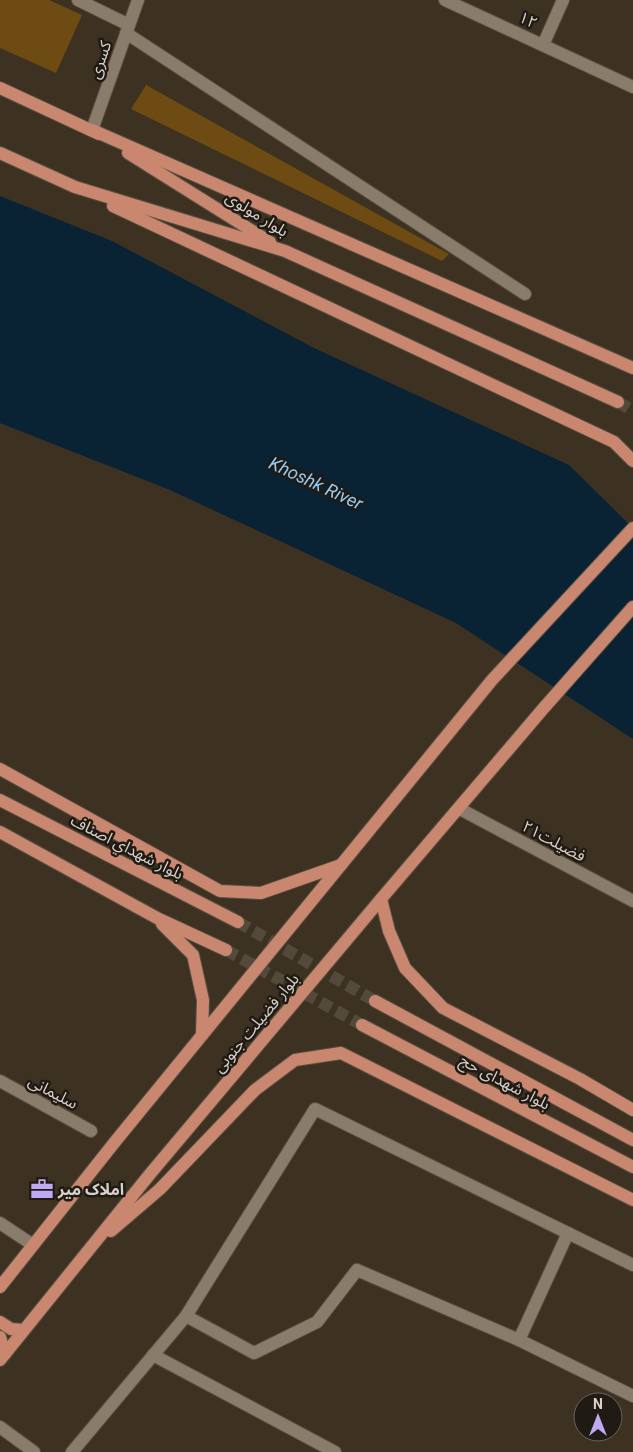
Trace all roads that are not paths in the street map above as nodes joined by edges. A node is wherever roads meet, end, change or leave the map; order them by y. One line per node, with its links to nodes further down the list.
1 (78, 0): 5 (street)
2 (138, 0): 5 (street, کسری)
3 (445, 0): 6 (street, ۱۲)
4 (563, 0): 6 (street)
5 (128, 29): 9 (street, کسری); 13 (street)
6 (543, 45): 7 (street, ۱۲)
7 (633, 87)
8 (0, 88): 9 (main road, بلوار مولوی)
9 (92, 130): 12 (main road, بلوار مولوی); 14 (main road)
10 (0, 153): 11 (main road, بلوار مولوی)
11 (75, 187): 12 (main road, بلوار مولوی); 16 (main road)
12 (285, 251): 15 (main road)
13 (525, 294)
14 (633, 368)
15 (618, 402)
16 (633, 461)
17 (633, 528): 23 (main road, بلوار فضیلت جنوبی)
18 (633, 607): 21 (main road, بلوار فضیلت جنوبی)
19 (0, 769): 23 (main road)
20 (0, 800): 27 (main road, بلوار شهداي اصناف)
21 (460, 809): 24 (main road, بلوار فضیلت جنوبی); 25 (street, فضیلت۲۱)
22 (0, 832): 26 (main road)
23 (343, 864): 31 (main road, بلوار فضیلت جنوبی)
24 (382, 898): 33 (main road); 41 (main road, بلوار فضیلت جنوبی)
25 (633, 901)
26 (157, 918): 28 (main road); 31 (main road)
27 (238, 922)
28 (226, 950)
29 (375, 1001): 35 (main road, بلوار شهدای حج)
30 (362, 1024): 36 (main road, بلوار شهدای حج)
31 (202, 1035): 40 (main road, بلوار فضیلت جنوبی)
32 (0, 1081): 34 (street, سلیمانی)
33 (633, 1110)
34 (91, 1131)
35 (633, 1140)
36 (633, 1168)
37 (633, 1200): 41 (main road)
38 (0, 1223): 40 (street)
39 (568, 1233): 42 (street); 44 (street); 48 (street)
40 (33, 1245): 43 (main road, بلوار فضیلت جنوبی)
41 (86, 1252): 46 (main road, بلوار فضیلت جنوبی)
42 (633, 1265)
43 (0, 1287)
44 (186, 1316): 48 (street); 49 (street)
45 (0, 1322): 46 (main road)
46 (23, 1330): 50 (main road, بلوار فضیلت جنوبی)
47 (0, 1337): 50 (main road)
48 (519, 1340): 51 (street)
49 (153, 1355): 54 (street); 55 (street)
50 (3, 1357)
51 (633, 1396)
52 (0, 1427): 53 (street)
53 (34, 1452)
54 (72, 1452)
55 (335, 1452)

